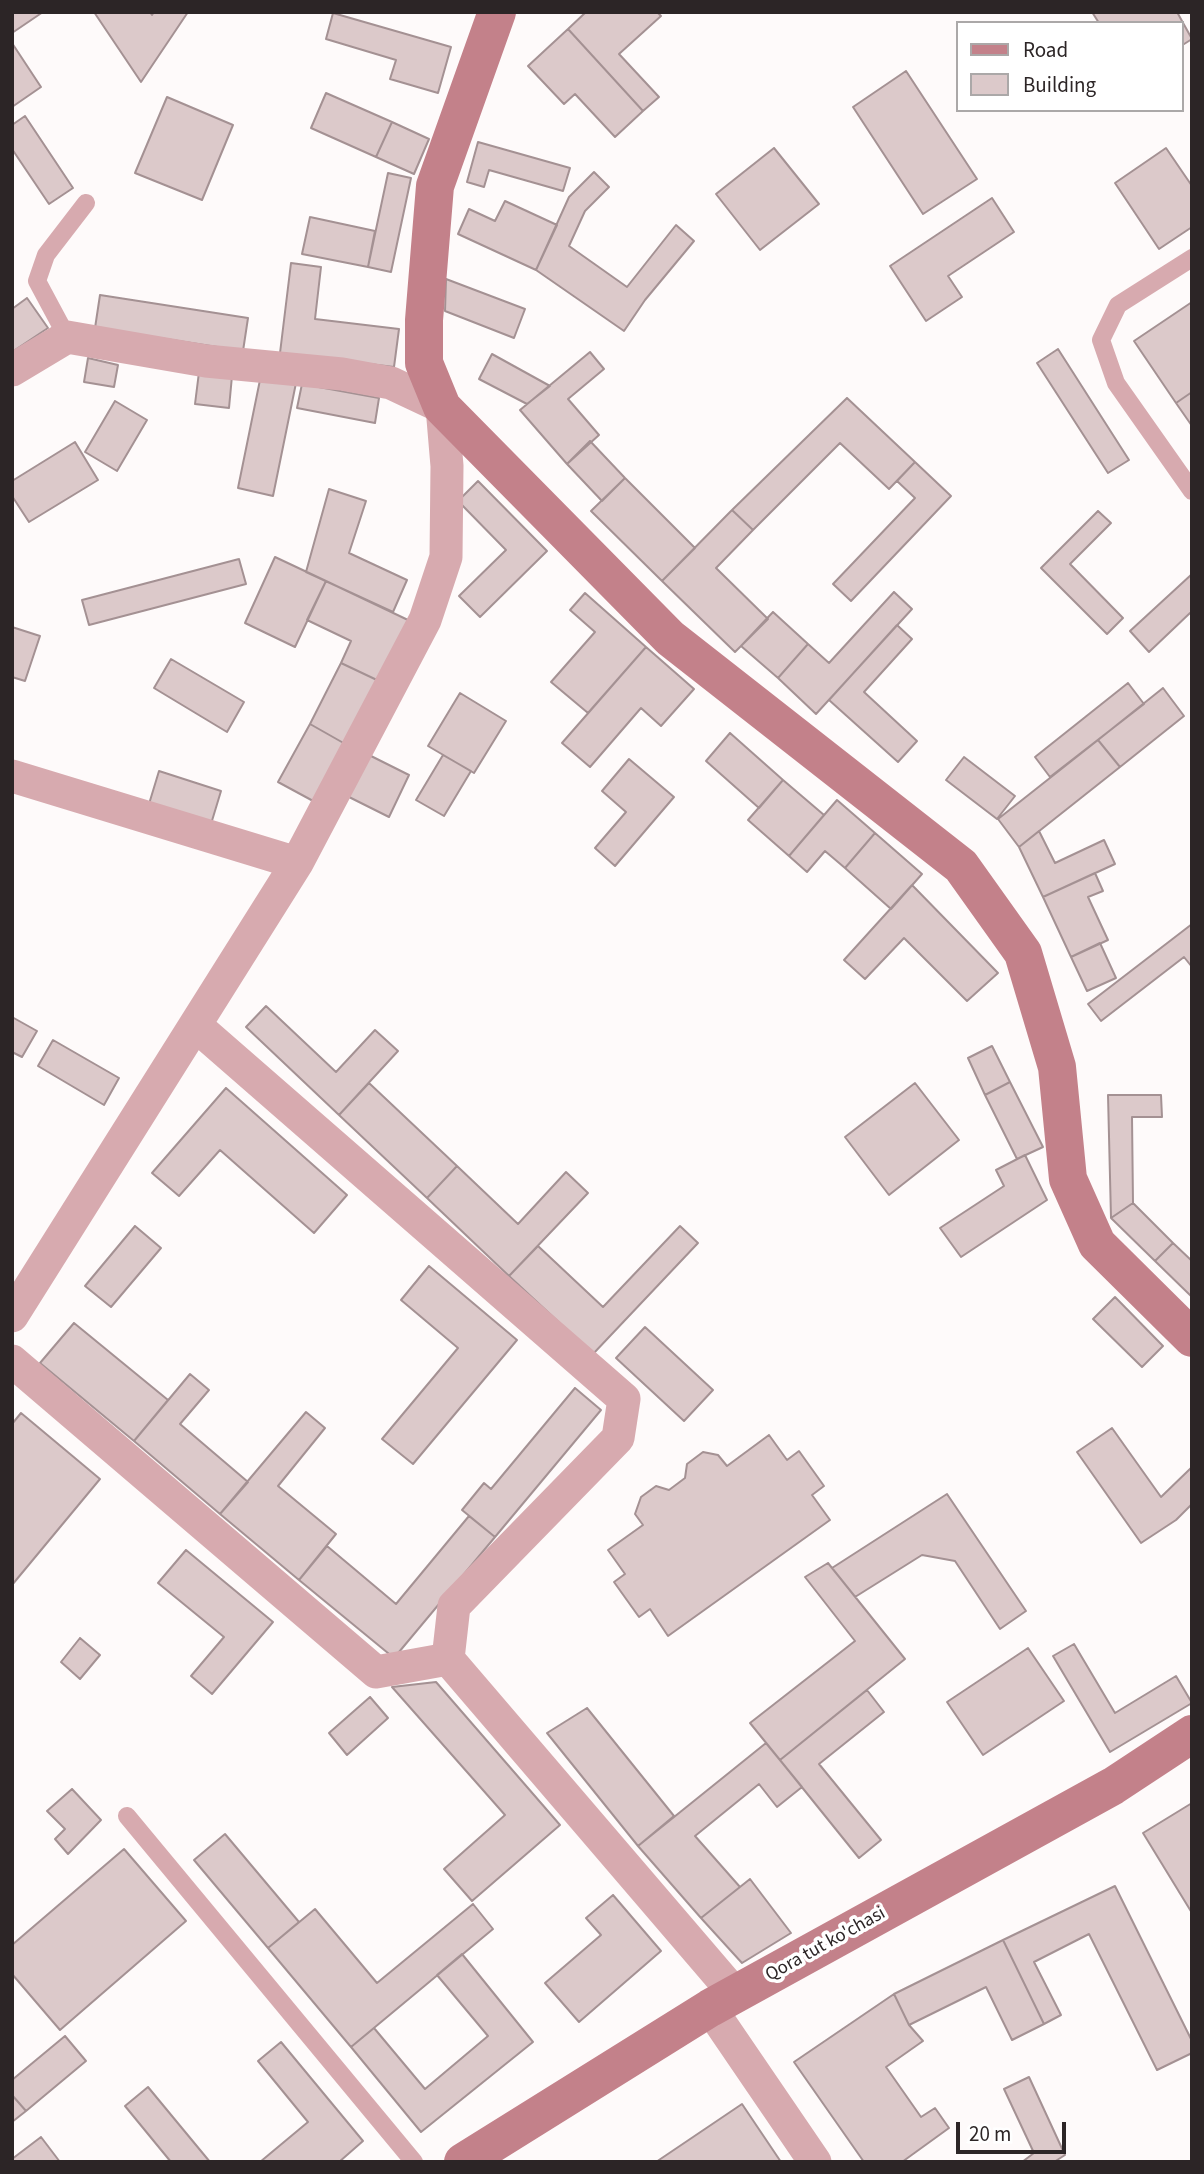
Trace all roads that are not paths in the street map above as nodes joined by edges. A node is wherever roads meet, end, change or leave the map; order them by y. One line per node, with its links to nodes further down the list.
1 (497, 12): 6 (street)
2 (86, 203): 4 (lane)
3 (1192, 258): 7 (lane)
4 (67, 337): 5 (street); 6 (street)
5 (12, 370)
6 (442, 407): 9 (street); 12 (street)
7 (1192, 491)
8 (12, 776): 9 (street)
9 (297, 863): 10 (street)
10 (195, 1026): 11 (street); 14 (street)
11 (12, 1316)
12 (1192, 1338)
13 (12, 1361): 14 (street)
14 (447, 1659): 17 (street)
15 (1192, 1734): 17 (street, Qora tut ko'chasi)
16 (127, 1816): 18 (lane)
17 (723, 2001): 19 (street, Qora tut ko'chasi); 20 (street)
18 (414, 2162)
19 (463, 2162)
20 (815, 2162)

